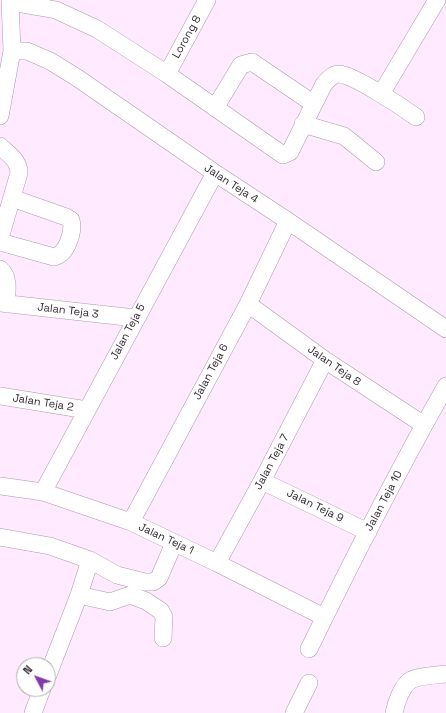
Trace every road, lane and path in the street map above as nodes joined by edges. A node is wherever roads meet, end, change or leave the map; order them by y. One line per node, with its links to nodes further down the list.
1 (207, 0): 5 (street, Lorong 8)
2 (437, 0): 6 (street)
3 (10, 1): 4 (street); 5 (street)
4 (8, 61): 9 (street); 14 (street, Jalan Teja 4)
5 (167, 74): 8 (street)
6 (381, 94): 7 (street); 10 (street)
7 (314, 104): 8 (street); 11 (street)
8 (215, 108): 11 (street)
9 (0, 116)
10 (416, 117)
11 (303, 124): 13 (street)
12 (0, 146): 15 (street)
13 (376, 162)
14 (215, 173): 16 (street, Jalan Teja 4); 22 (street, Jalan Teja 5)
15 (12, 198): 17 (street); 18 (street)
16 (288, 221): 21 (street, Jalan Teja 6); 23 (street, Jalan Teja 4)
17 (0, 238)
18 (0, 242)
19 (0, 269): 20 (street)
20 (3, 303): 22 (street, Jalan Teja 3)
21 (248, 304): 24 (street, Jalan Teja 8); 32 (street, Jalan Teja 6)
22 (135, 318): 27 (street, Jalan Teja 5)
23 (446, 329)
24 (325, 360): 28 (street, Jalan Teja 8); 29 (street, Jalan Teja 7)
25 (446, 386): 28 (street, Jalan Teja 10)
26 (0, 396): 27 (street, Jalan Teja 2)
27 (87, 410): 31 (street, Jalan Teja 5)
28 (424, 425): 33 (street, Jalan Teja 10)
29 (262, 481): 33 (street, Jalan Teja 9); 37 (street, Jalan Teja 7)
30 (0, 486): 31 (street, Jalan Teja 1)
31 (43, 492): 32 (street, Jalan Teja 1)
32 (131, 522): 35 (street, Jalan Teja 1)
33 (368, 532): 39 (street, Jalan Teja 10)
34 (0, 537): 36 (street)
35 (174, 543): 36 (street); 37 (street, Jalan Teja 1)
36 (90, 560): 38 (street)
37 (217, 562): 39 (street, Jalan Teja 1)
38 (79, 596): 40 (street); 42 (street)
39 (324, 617): 41 (street, Jalan Teja 10)
40 (163, 638)
41 (309, 649)
42 (55, 657)
43 (446, 674): 48 (street)
44 (309, 683): 47 (street)
45 (39, 697): 46 (street)
46 (33, 713)
47 (294, 713)
48 (394, 713)

